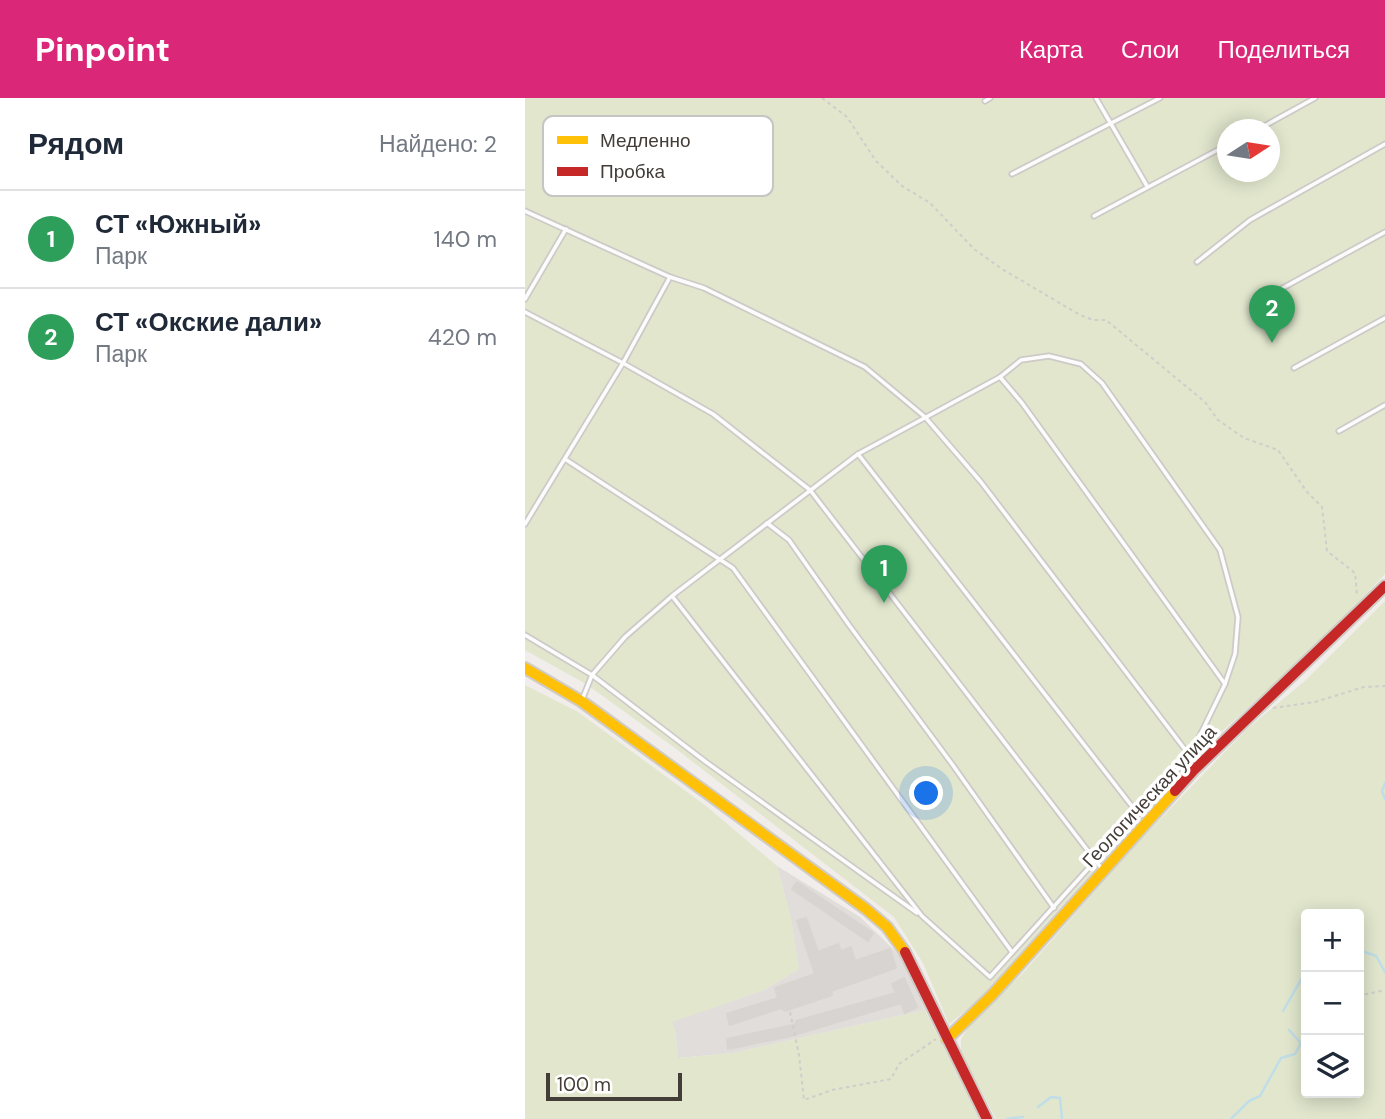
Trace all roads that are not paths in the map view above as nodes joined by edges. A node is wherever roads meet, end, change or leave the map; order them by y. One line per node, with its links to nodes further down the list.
1 (1096, 98): 5 (lane)
2 (1160, 98): 5 (lane)
3 (1315, 98): 4 (lane)
4 (1277, 119)
5 (1111, 122): 8 (lane); 9 (lane)
6 (1385, 144): 14 (lane)
7 (1217, 150): 9 (lane)
8 (1012, 174)
9 (1147, 186): 11 (lane)
10 (525, 211): 12 (lane)
11 (1094, 216)
12 (566, 229): 15 (lane); 16 (lane)
13 (1385, 232): 17 (lane)
14 (1197, 262)
15 (670, 277): 20 (lane); 24 (lane)
16 (525, 299)
17 (1259, 301)
18 (525, 312): 20 (lane)
19 (1385, 318): 21 (lane)
20 (623, 363): 27 (lane); 28 (lane)
21 (1294, 368)
22 (1000, 377): 24 (lane); 37 (lane); 37 (lane)
23 (1385, 405): 25 (lane)
24 (925, 417): 26 (lane); 39 (lane)
25 (1339, 431)
26 (858, 454): 28 (lane); 40 (lane)
27 (565, 459): 30 (lane); 31 (lane)
28 (810, 490): 29 (lane); 41 (lane)
29 (767, 523): 31 (lane); 43 (lane)
30 (525, 524)
31 (720, 558): 33 (lane); 45 (lane)
32 (1385, 586): 42 (street, Геологическая улица)
33 (672, 596): 36 (lane); 44 (lane)
34 (525, 635): 36 (lane)
35 (525, 668): 38 (street)
36 (592, 675): 38 (lane); 44 (lane)
37 (1225, 684): 39 (lane)
38 (581, 701): 46 (street)
39 (1190, 756): 40 (lane)
40 (1138, 814): 41 (lane)
41 (1095, 860): 42 (lane); 43 (lane)
42 (1103, 871): 46 (street, Геологическая улица)
43 (1054, 908): 45 (lane)
44 (922, 916): 45 (lane)
45 (1012, 951)
46 (946, 1036): 47 (street)
47 (986, 1119)

